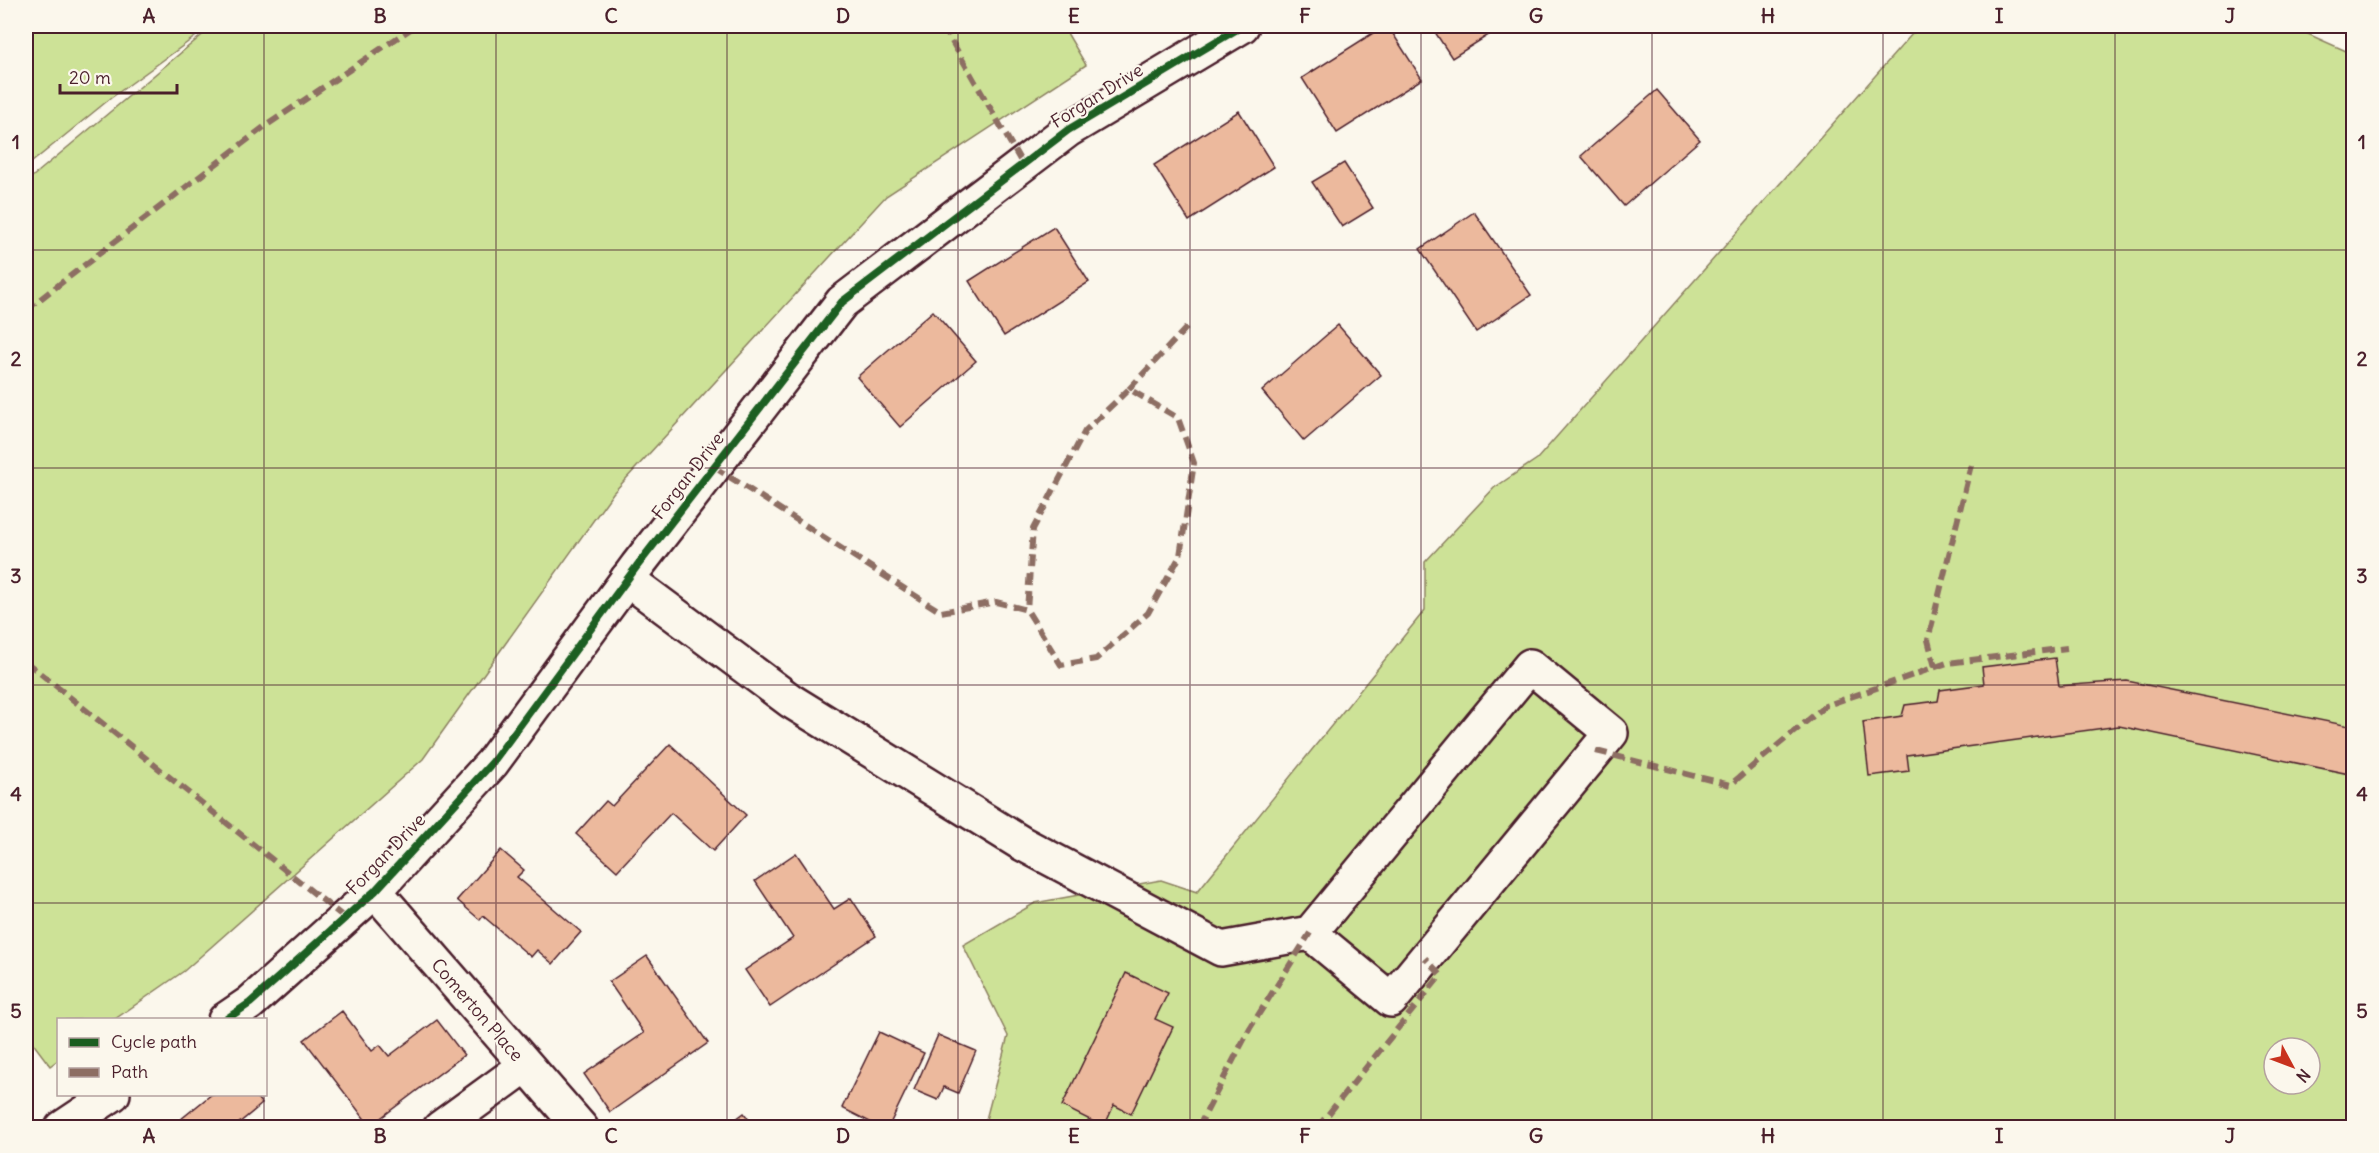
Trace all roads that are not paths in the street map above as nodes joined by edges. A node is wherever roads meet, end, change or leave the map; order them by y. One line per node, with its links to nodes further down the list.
1 (1242, 26): 2 (street, Forgan Drive)
2 (627, 579): 3 (street, Forgan Drive); 4 (street)
3 (375, 891): 5 (street, Forgan Drive); 6 (street, Comerton Place)
4 (1310, 933): 4 (street)
5 (228, 1018)
6 (525, 1066): 9 (street); 10 (street, Comerton Place)
7 (111, 1096): 8 (street)
8 (62, 1128)
9 (440, 1128)
10 (581, 1128)

